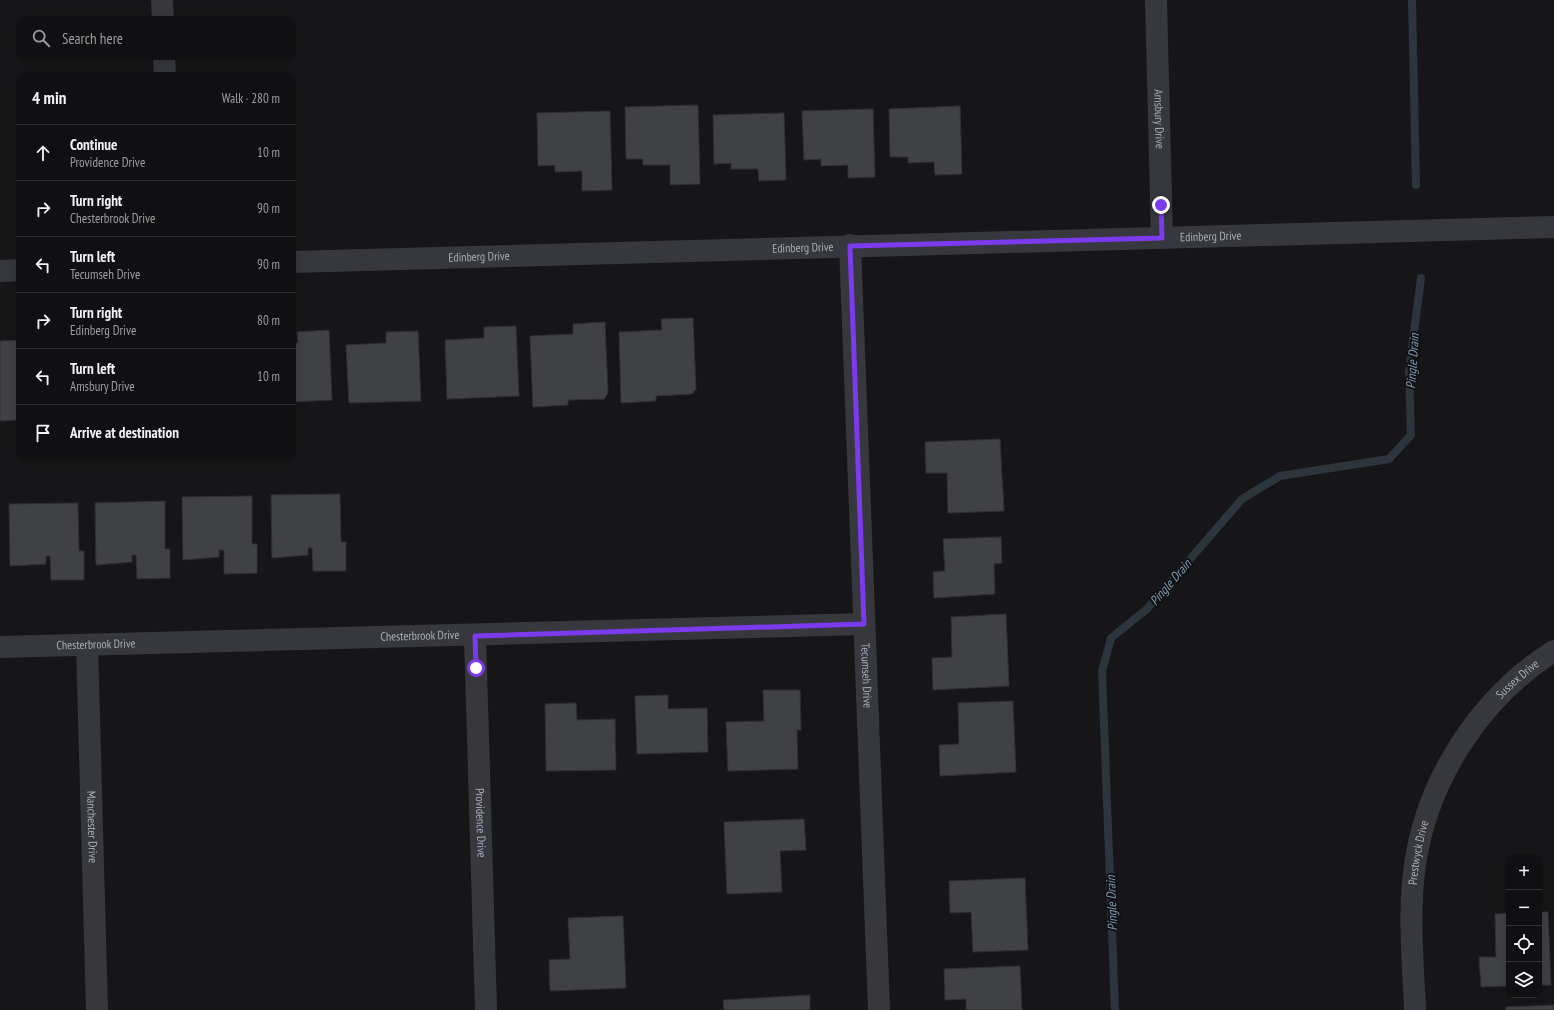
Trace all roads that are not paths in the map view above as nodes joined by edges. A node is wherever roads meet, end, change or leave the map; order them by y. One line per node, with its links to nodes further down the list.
1 (162, 0): 3 (street)
2 (1156, 0): 7 (street, Amsbury Drive)
3 (163, 16)
4 (164, 60): 5 (street)
5 (165, 72)
6 (1554, 227): 7 (street, Edinberg Drive)
7 (1162, 238): 8 (street, Edinberg Drive)
8 (850, 246): 9 (street, Edinberg Drive); 12 (street, Tecumseh Drive)
9 (296, 262)
10 (16, 270): 11 (street)
11 (0, 271)
12 (864, 624): 13 (street, Chesterbrook Drive); 20 (street, Tecumseh Drive)
13 (475, 636): 14 (street, Chesterbrook Drive); 19 (street, Providence Drive)
14 (87, 645): 15 (street, Chesterbrook Drive); 18 (street, Manchester Drive)
15 (0, 647)
16 (1554, 651): 17 (street, Sussex Drive)
17 (1485, 712): 21 (street, Prestwyck Drive)
18 (98, 1010)
19 (486, 1010)
20 (879, 1010)
21 (1415, 1010)

